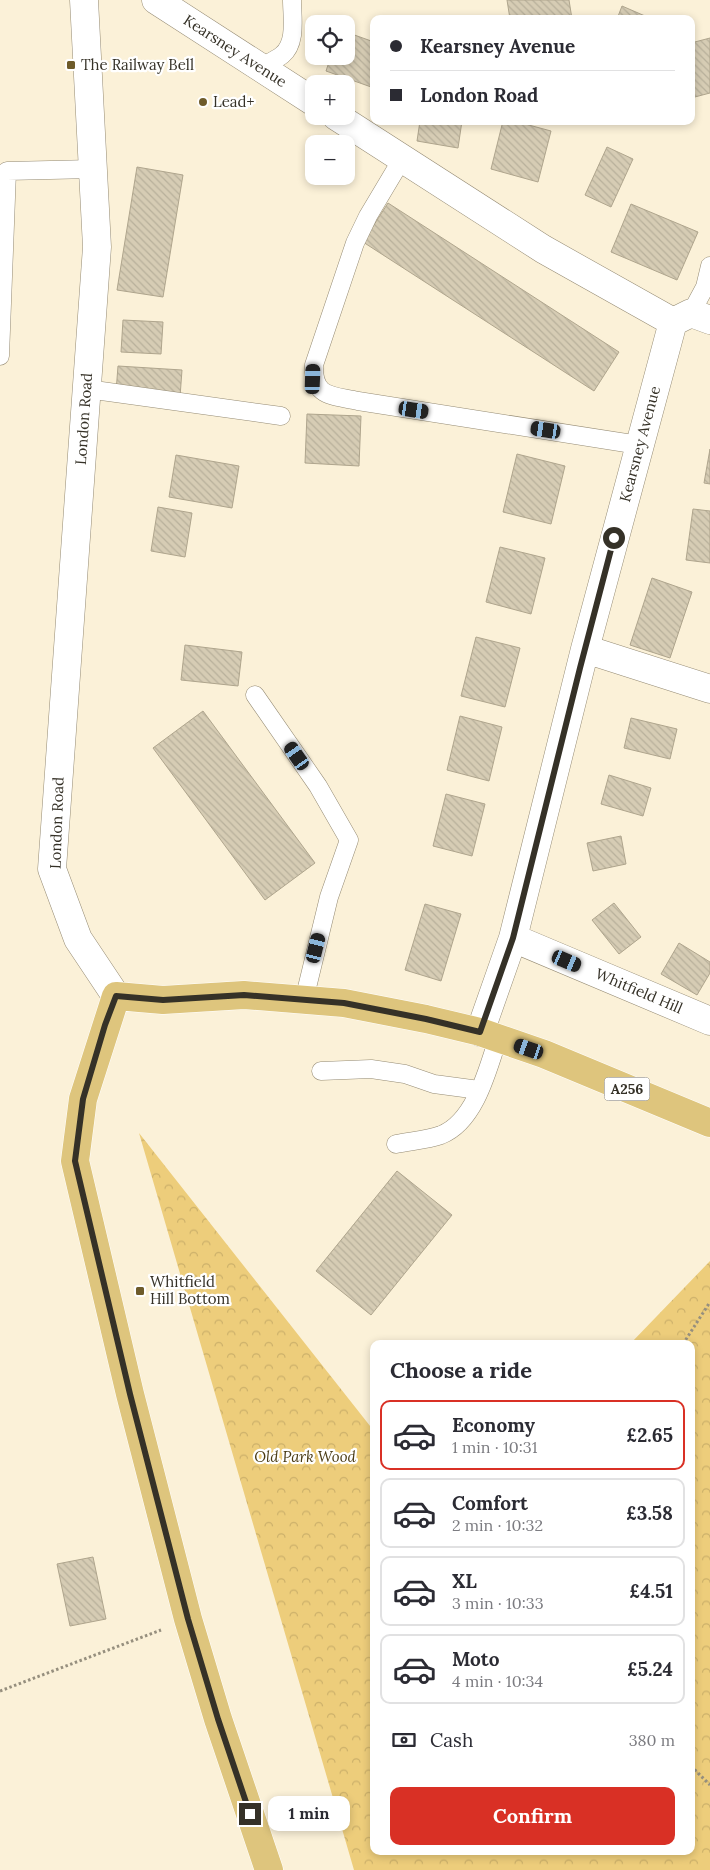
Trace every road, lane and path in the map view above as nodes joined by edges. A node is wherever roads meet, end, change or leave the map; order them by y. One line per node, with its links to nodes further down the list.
1 (84, 0): 8 (street, London Road)
2 (156, 0): 4 (street, Kearsney Avenue)
3 (292, 0): 4 (lane)
4 (261, 67): 5 (street, Kearsney Avenue)
5 (305, 96)
6 (350, 125): 7 (street)
7 (402, 160): 10 (street); 14 (lane)
8 (93, 169): 11 (lane); 12 (street, London Road)
9 (710, 266): 10 (lane)
10 (691, 318): 14 (street, Kearsney Avenue)
11 (0, 356)
12 (86, 389): 13 (lane); 19 (street, London Road)
13 (281, 416)
14 (639, 445): 15 (street, Kearsney Avenue)
15 (585, 649): 16 (street); 18 (street, Kearsney Avenue)
16 (710, 689)
17 (255, 695): 20 (lane)
18 (513, 938): 21 (street, Whitfield Hill); 22 (street, Kearsney Avenue)
19 (116, 996): 20 (main road, A256); 29 (main road)
20 (304, 1000): 22 (main road, A256)
21 (710, 1021)
22 (489, 1035): 24 (lane); 25 (main road, A256)
23 (321, 1071): 24 (lane)
24 (479, 1090): 26 (lane)
25 (710, 1124)
26 (396, 1144)
27 (710, 1302): 28 (path)
28 (686, 1340)
29 (188, 1619): 30 (path); 33 (main road)
30 (0, 1691)
31 (695, 1770): 32 (path)
32 (710, 1785)
33 (269, 1870)

